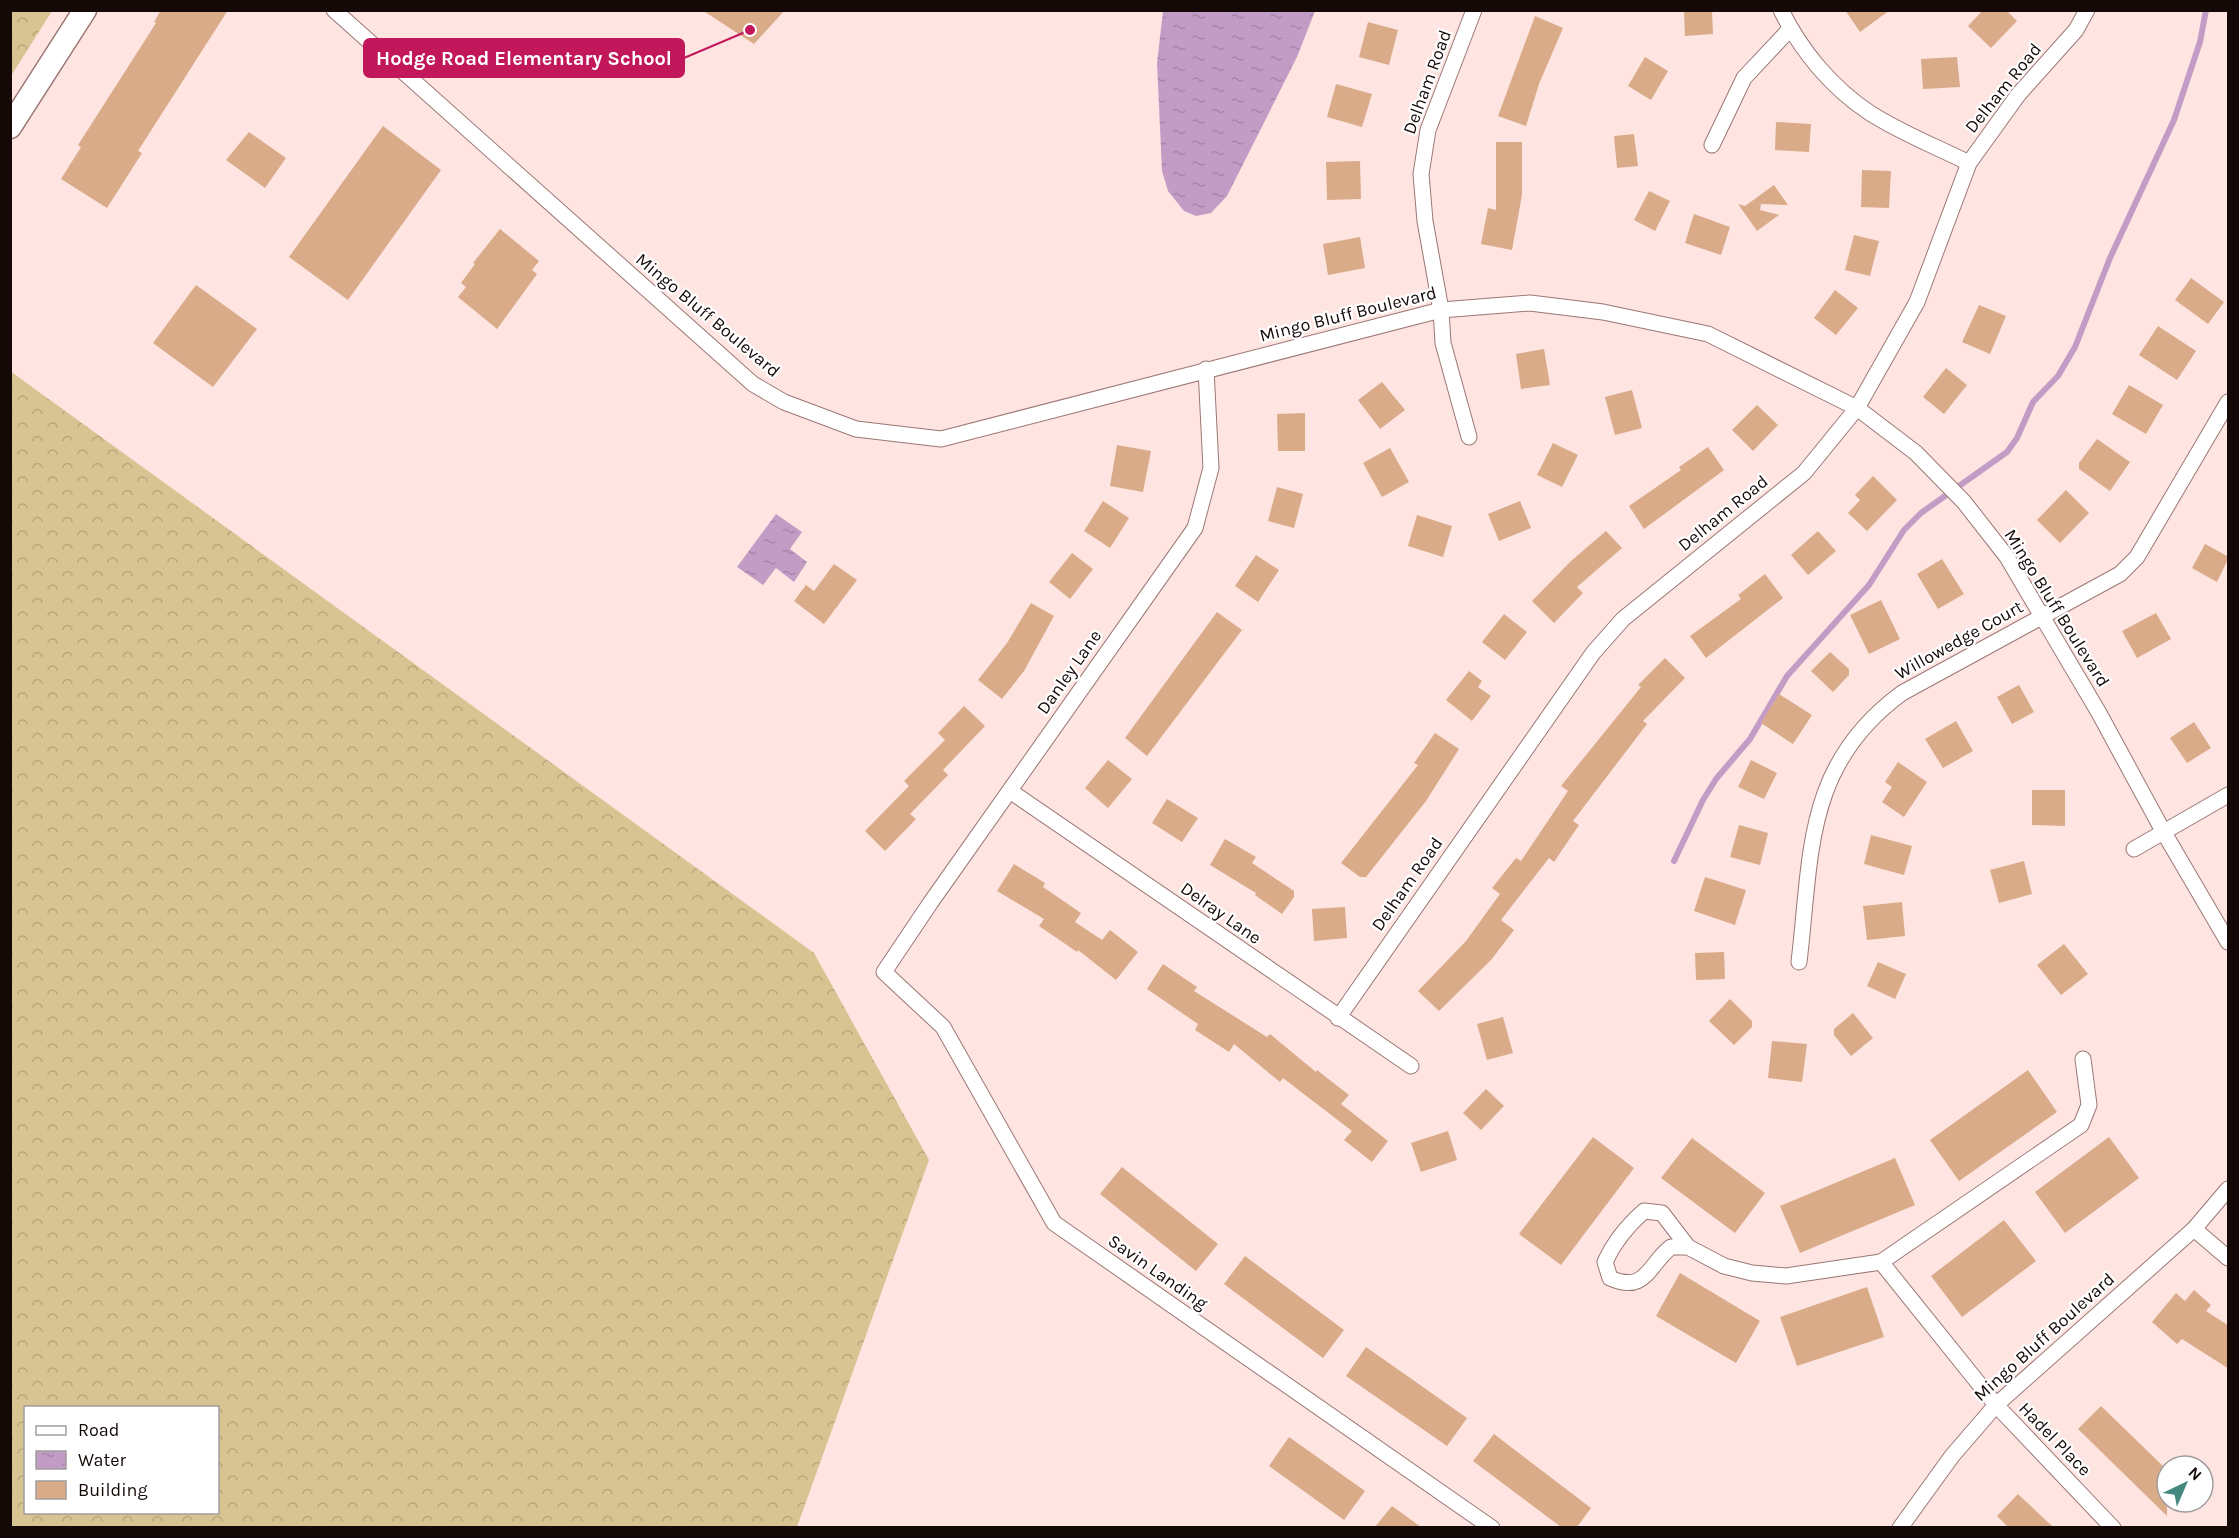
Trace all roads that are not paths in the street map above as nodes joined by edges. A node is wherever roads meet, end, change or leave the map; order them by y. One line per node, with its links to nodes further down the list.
1 (85, 10): 7 (main road)
2 (334, 10): 11 (street, Mingo Bluff Boulevard)
3 (1474, 10): 10 (street, Delham Road)
4 (1781, 10): 6 (street)
5 (2087, 10): 9 (street, Delham Road)
6 (1790, 29): 8 (street); 9 (street)
7 (10, 127)
8 (1712, 145)
9 (1969, 163): 13 (street, Delham Road)
10 (1441, 310): 11 (street, Mingo Bluff Boulevard); 13 (street, Mingo Bluff Boulevard); 14 (street, Delham Road)
11 (1206, 369): 16 (street, Danley Lane)
12 (2229, 402): 15 (street, Willowedge Court)
13 (1857, 408): 15 (street, Mingo Bluff Boulevard); 23 (street, Delham Road)
14 (1469, 437)
15 (2042, 617): 18 (street, Mingo Bluff Boulevard); 21 (street, Willowedge Court)
16 (1010, 791): 22 (street, Danley Lane); 23 (street, Delray Lane)
17 (2229, 795): 18 (street)
18 (2163, 831): 19 (street); 20 (street, Mingo Bluff Boulevard)
19 (2134, 849)
20 (2229, 942)
21 (1799, 962)
22 (884, 972): 32 (street, Savin Landing)
23 (1338, 1018): 25 (street, Delray Lane)
24 (2083, 1059): 30 (street)
25 (1410, 1066)
26 (2229, 1189): 27 (street, Mingo Bluff Boulevard)
27 (2194, 1229): 29 (street); 31 (street, Mingo Bluff Boulevard)
28 (1688, 1247): 28 (street); 30 (street)
29 (2229, 1258)
30 (1881, 1262): 31 (street, Hadel Place)
31 (1996, 1405): 33 (street, Mingo Bluff Boulevard); 34 (street, Hadel Place)
32 (1492, 1527)
33 (1900, 1527)
34 (2112, 1527)

